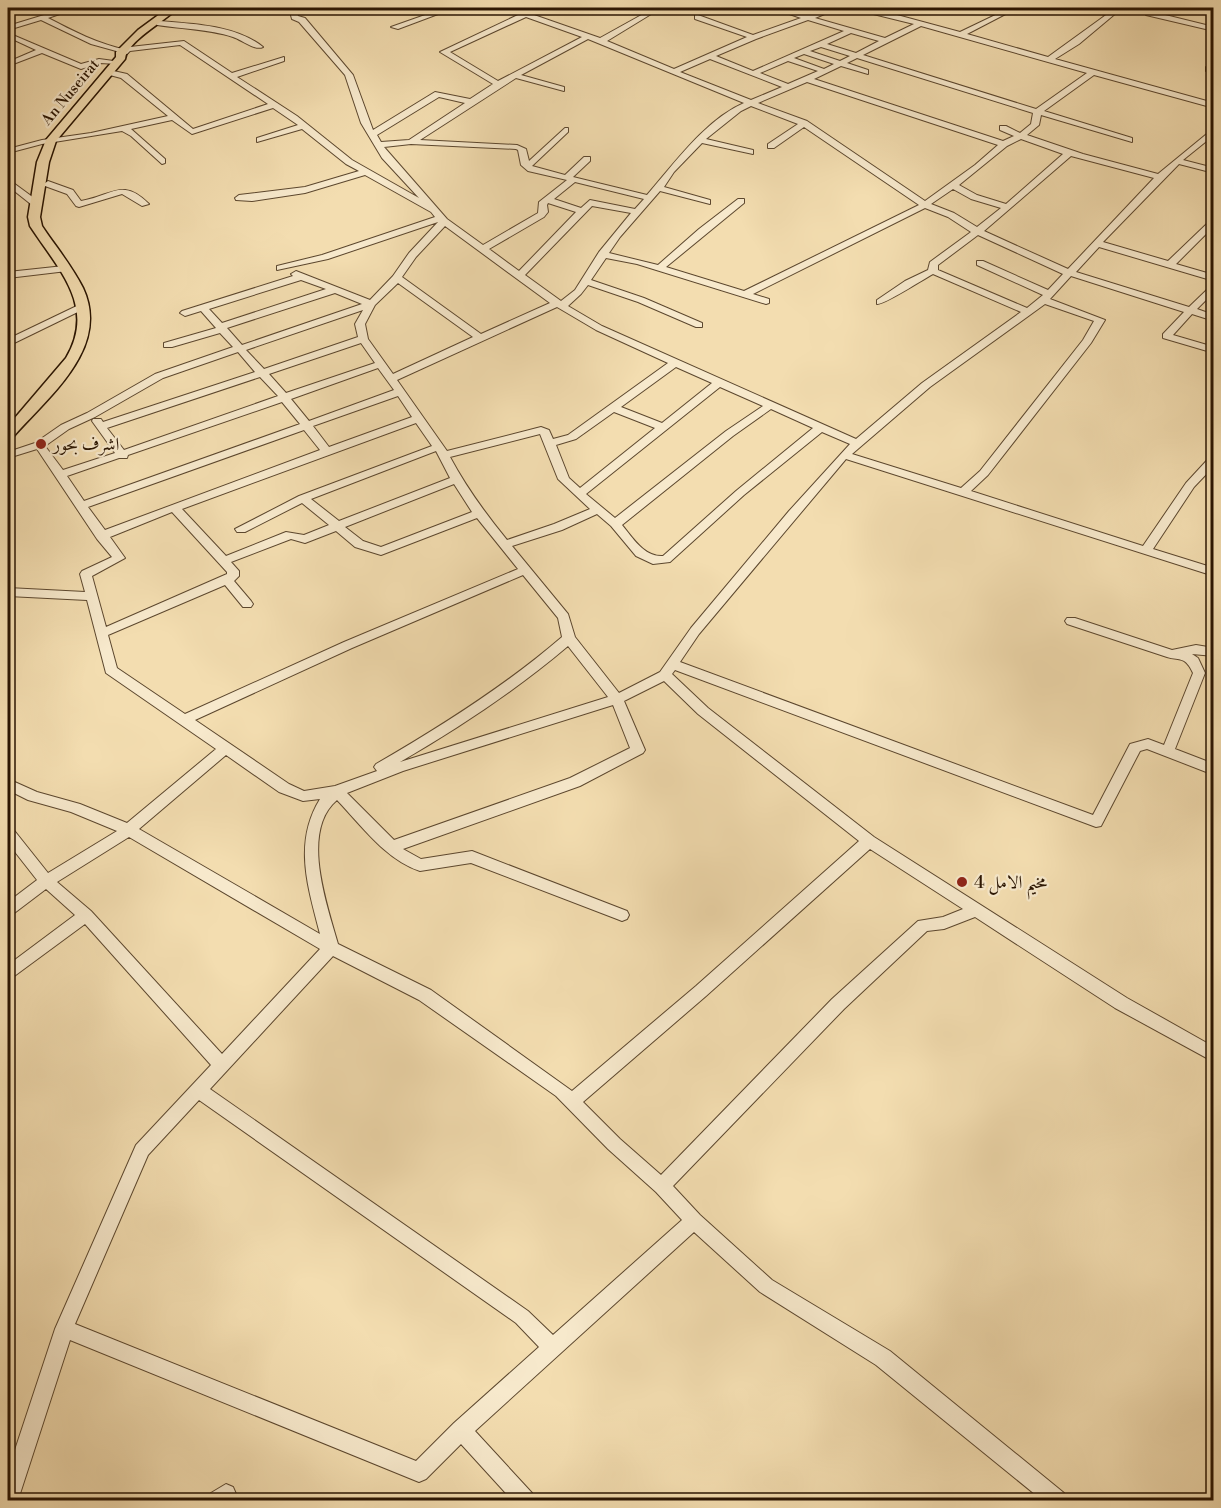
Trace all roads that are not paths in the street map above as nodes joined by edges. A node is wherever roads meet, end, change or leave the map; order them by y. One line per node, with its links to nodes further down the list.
1 (73, 8): 22 (street)
2 (292, 8): 75 (street)
3 (418, 8): 17 (street)
4 (450, 8): 17 (street)
5 (510, 8): 18 (street)
6 (658, 8): 33 (street)
7 (775, 8): 20 (street)
8 (836, 8): 20 (street)
9 (855, 8): 24 (street)
10 (1014, 8): 30 (street)
11 (1085, 8): 19 (street)
12 (1119, 8): 19 (street)
13 (1197, 8): 16 (street)
14 (172, 9): 23 (main road, An Nuseirat); 40 (main road, An Nuseirat)
15 (1149, 12): 27 (street)
16 (1214, 12)
17 (434, 14): 25 (street)
18 (526, 14): 31 (street); 60 (street)
19 (1110, 14): 45 (street)
20 (810, 16): 28 (street); 32 (street)
21 (698, 17): 32 (street)
22 (42, 18): 26 (street); 40 (street)
23 (160, 22): 36 (street); 40 (main road, An Nuseirat)
24 (919, 24): 30 (street); 34 (street)
25 (395, 27)
26 (8, 28)
27 (1213, 28)
28 (852, 30): 34 (street); 35 (street)
29 (8, 35): 37 (street)
30 (960, 35): 45 (street)
31 (588, 36): 33 (street); 57 (street)
32 (753, 37): 41 (street)
33 (601, 41): 53 (street)
34 (886, 41): 42 (street)
35 (820, 44): 38 (street); 42 (street)
36 (259, 47)
37 (42, 50): 40 (street); 47 (street)
38 (806, 52): 44 (street); 48 (street)
39 (271, 53): 46 (street)
40 (124, 54): 50 (street); 52 (main road, An Nuseirat)
41 (710, 56): 53 (street); 55 (street)
42 (855, 56): 48 (street); 67 (street)
43 (281, 59): 58 (street)
44 (790, 59): 51 (street); 55 (street)
45 (1050, 59): 56 (street)
46 (241, 63)
47 (8, 64)
48 (840, 64): 51 (street); 54 (street)
49 (231, 66): 50 (street)
50 (221, 69): 58 (street)
51 (824, 71): 59 (street)
52 (109, 72): 68 (street); 82 (main road, An Nuseirat)
53 (673, 72): 64 (street)
54 (865, 72)
55 (754, 73): 61 (street)
56 (1092, 73): 66 (street); 67 (street)
57 (515, 75): 60 (street); 62 (street)
58 (231, 76): 65 (street)
59 (806, 79): 61 (street); 81 (street)
60 (498, 84): 63 (street)
61 (788, 87): 64 (street)
62 (561, 89)
63 (473, 102): 75 (street); 80 (street)
64 (754, 103): 69 (street); 78 (street)
65 (274, 105): 68 (street); 70 (street)
66 (1214, 106)
67 (1036, 112): 76 (street); 79 (street)
68 (174, 117): 71 (street)
69 (804, 123): 84 (street); 108 (street)
70 (302, 126): 77 (street); 93 (street)
71 (123, 128): 82 (street); 89 (street)
72 (1003, 128): 76 (street)
73 (565, 130): 91 (street)
74 (1214, 130): 90 (street)
75 (373, 134): 83 (street)
76 (1021, 136): 81 (street); 87 (street)
77 (260, 140)
78 (700, 140): 86 (street); 99 (street)
79 (1129, 140)
80 (411, 142): 83 (street); 91 (street)
81 (1004, 144): 98 (street)
82 (49, 145): 85 (street); 97 (main road, An Nuseirat); 106 (main road, An Nuseirat)
83 (380, 146): 110 (street)
84 (771, 146)
85 (8, 151)
86 (750, 152)
87 (1070, 152): 94 (street); 109 (street)
88 (587, 159): 95 (street)
89 (162, 161)
90 (1178, 161): 92 (street); 94 (street)
91 (525, 165): 95 (street)
92 (1214, 171)
93 (366, 172): 101 (street); 110 (street)
94 (1159, 177): 116 (street)
95 (569, 179): 102 (street); 103 (street)
96 (8, 182): 100 (street)
97 (48, 184): 107 (street); 172 (main road, An Nuseirat)
98 (953, 185): 108 (street); 109 (street)
99 (658, 188): 102 (street); 104 (street)
100 (12, 189): 106 (street)
101 (239, 198)
102 (649, 198): 112 (street)
103 (547, 200): 111 (street); 117 (street)
104 (706, 201)
105 (741, 201): 121 (street)
106 (35, 203): 122 (main road, An Nuseirat)
107 (145, 204)
108 (925, 205): 115 (street); 133 (street)
109 (1007, 207): 115 (street)
110 (432, 210): 113 (street)
111 (582, 211): 112 (street); 125 (street)
112 (638, 212): 118 (street)
113 (442, 219): 117 (street); 127 (street); 128 (street)
114 (1214, 220): 120 (street)
115 (978, 232): 123 (street); 124 (street)
116 (1097, 243): 120 (street); 124 (street)
117 (484, 248): 125 (street)
118 (602, 254): 121 (street); 130 (street)
119 (980, 263): 134 (street)
120 (1171, 264): 129 (street)
121 (660, 268): 133 (street)
122 (64, 269): 126 (street); 139 (main road, An Nuseirat)
123 (933, 272): 136 (street); 142 (street)
124 (1067, 272): 134 (street); 141 (street)
125 (521, 274): 138 (street)
126 (8, 275)
127 (303, 276): 132 (street); 140 (street)
128 (397, 278): 137 (street); 147 (street)
129 (1214, 278)
130 (585, 281): 138 (street); 145 (street)
131 (1214, 286): 141 (street)
132 (334, 290): 137 (street); 146 (street)
133 (746, 294): 135 (street)
134 (1046, 297): 142 (street); 182 (street)
135 (766, 301)
136 (880, 302)
137 (371, 304): 148 (street); 151 (street)
138 (560, 304): 147 (street); 153 (street)
139 (83, 306): 149 (street); 168 (main road, An Nuseirat)
140 (203, 308): 143 (street); 146 (street)
141 (1190, 310): 144 (street); 152 (street)
142 (1029, 312): 170 (street)
143 (185, 313)
144 (1214, 318)
145 (699, 325)
146 (221, 328): 150 (street); 151 (street)
147 (479, 337): 156 (street)
148 (363, 339): 154 (street); 155 (street)
149 (8, 343)
150 (168, 345)
151 (240, 348): 155 (street); 162 (street)
152 (1214, 350)
153 (675, 363): 157 (street); 161 (street)
154 (381, 364): 156 (street); 159 (street)
155 (261, 373): 159 (street); 165 (street)
156 (390, 379): 158 (street)
157 (718, 383): 160 (street); 166 (street)
158 (399, 392): 163 (street); 164 (street)
159 (284, 397): 164 (street); 177 (street)
160 (770, 406): 167 (street); 188 (street)
161 (614, 408): 166 (street); 169 (street)
162 (92, 415): 165 (street); 171 (street)
163 (419, 418): 173 (street); 174 (street)
164 (306, 424): 173 (street); 184 (street)
165 (102, 426): 177 (street)
166 (662, 427): 181 (street)
167 (820, 428): 170 (street); 188 (street)
168 (8, 434)
169 (550, 443): 174 (street); 181 (street)
170 (858, 444): 176 (street)
171 (39, 445): 175 (street); 179 (street)
172 (8, 447)
173 (327, 451): 185 (street)
174 (441, 451): 180 (street); 183 (street)
175 (8, 454)
176 (844, 455): 182 (street); 206 (street)
177 (123, 456): 179 (street)
178 (1214, 459): 193 (street)
179 (61, 475): 184 (street)
180 (456, 479): 187 (street); 189 (street)
181 (581, 493): 186 (street)
182 (962, 494): 193 (street)
183 (303, 498): 189 (street); 190 (street)
184 (81, 506): 191 (street)
185 (174, 507): 191 (street); 194 (street)
186 (597, 510): 188 (street); 192 (street)
187 (479, 513): 189 (street); 192 (street)
188 (615, 524)
189 (335, 527): 194 (street)
190 (241, 529)
191 (101, 536): 199 (street)
192 (503, 545): 195 (street)
193 (1145, 551): 196 (street)
194 (224, 561): 197 (street)
195 (525, 570): 203 (street); 208 (street)
196 (1214, 572)
197 (227, 580): 200 (street); 202 (street)
198 (8, 592): 199 (street)
199 (92, 596): 202 (street)
200 (247, 604)
201 (1071, 621): 205 (street)
202 (102, 633): 208 (street)
203 (569, 638): 207 (street); 213 (street)
204 (1214, 652): 205 (street)
205 (1183, 654): 210 (street)
206 (669, 670): 207 (street); 210 (street); 216 (street)
207 (616, 699): 213 (street); 217 (street)
208 (186, 719): 209 (street)
209 (226, 748): 213 (street); 214 (street)
210 (1167, 753): 211 (street)
211 (1214, 770)
212 (9, 789): 214 (street)
213 (337, 791): 217 (street); 223 (street)
214 (129, 830): 218 (street); 223 (street)
215 (8, 833): 218 (street)
216 (869, 841): 220 (street); 228 (street)
217 (392, 847): 222 (street)
218 (46, 881): 219 (street); 221 (street)
219 (8, 910)
220 (977, 910): 225 (street); 229 (street)
221 (86, 915): 224 (street); 226 (street)
222 (622, 915)
223 (331, 948): 226 (street); 228 (street)
224 (8, 973)
225 (1214, 1055)
226 (222, 1065): 227 (street)
227 (198, 1090): 231 (street); 232 (street)
228 (572, 1101): 229 (street)
229 (662, 1186): 230 (street)
230 (694, 1221): 232 (street); 236 (street)
231 (64, 1329): 233 (street); 234 (street)
232 (553, 1348): 233 (street)
233 (461, 1430): 235 (street)
234 (9, 1500)
235 (525, 1500)
236 (1057, 1500)

